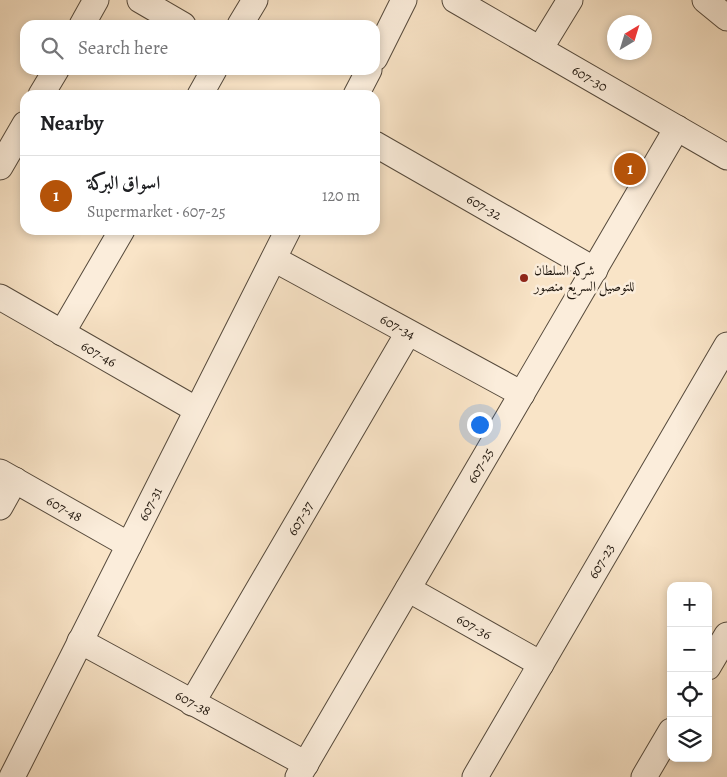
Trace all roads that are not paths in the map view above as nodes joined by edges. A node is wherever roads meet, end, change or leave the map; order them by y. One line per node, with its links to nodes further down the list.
1 (96, 0): 9 (street)
2 (140, 0): 10 (street)
3 (255, 0): 11 (street)
4 (404, 0): 12 (street)
5 (454, 0): 13 (street, 607-30)
6 (570, 0): 13 (street)
7 (705, 0): 8 (street)
8 (727, 18)
9 (85, 20)
10 (174, 20)
11 (243, 20)
12 (380, 48)
13 (540, 49): 20 (street, 607-30)
14 (53, 75): 17 (street)
15 (211, 75): 18 (street)
16 (366, 75): 19 (street)
17 (44, 90)
18 (203, 90)
19 (359, 90)
20 (677, 128): 23 (street, 607-30); 28 (street, 607-25)
21 (20, 133): 24 (street)
22 (380, 147): 28 (street, 607-32)
23 (727, 157)
24 (0, 167)
25 (119, 235): 30 (street)
26 (286, 235): 27 (street, 607-31)
27 (274, 259): 31 (street, 607-34); 34 (street, 607-31)
28 (595, 270): 33 (street, 607-25)
29 (0, 297): 30 (street, 607-46)
30 (62, 332): 34 (street, 607-46)
31 (408, 333): 33 (street, 607-34); 43 (street, 607-37)
32 (727, 345): 42 (street, 607-23)
33 (522, 394): 38 (street, 607-25)
34 (197, 410): 37 (street, 607-31)
35 (8, 476): 36 (street); 37 (street, 607-48)
36 (0, 507)
37 (129, 546): 40 (street, 607-31)
38 (408, 589): 42 (street, 607-36); 45 (street, 607-25)
39 (727, 635): 41 (street)
40 (80, 641): 43 (street, 607-38); 46 (street, 607-31)
41 (712, 660)
42 (541, 664): 47 (street, 607-23)
43 (192, 703): 45 (street, 607-38)
44 (667, 738): 48 (street)
45 (302, 770)
46 (12, 777)
47 (475, 777)
48 (644, 777)

